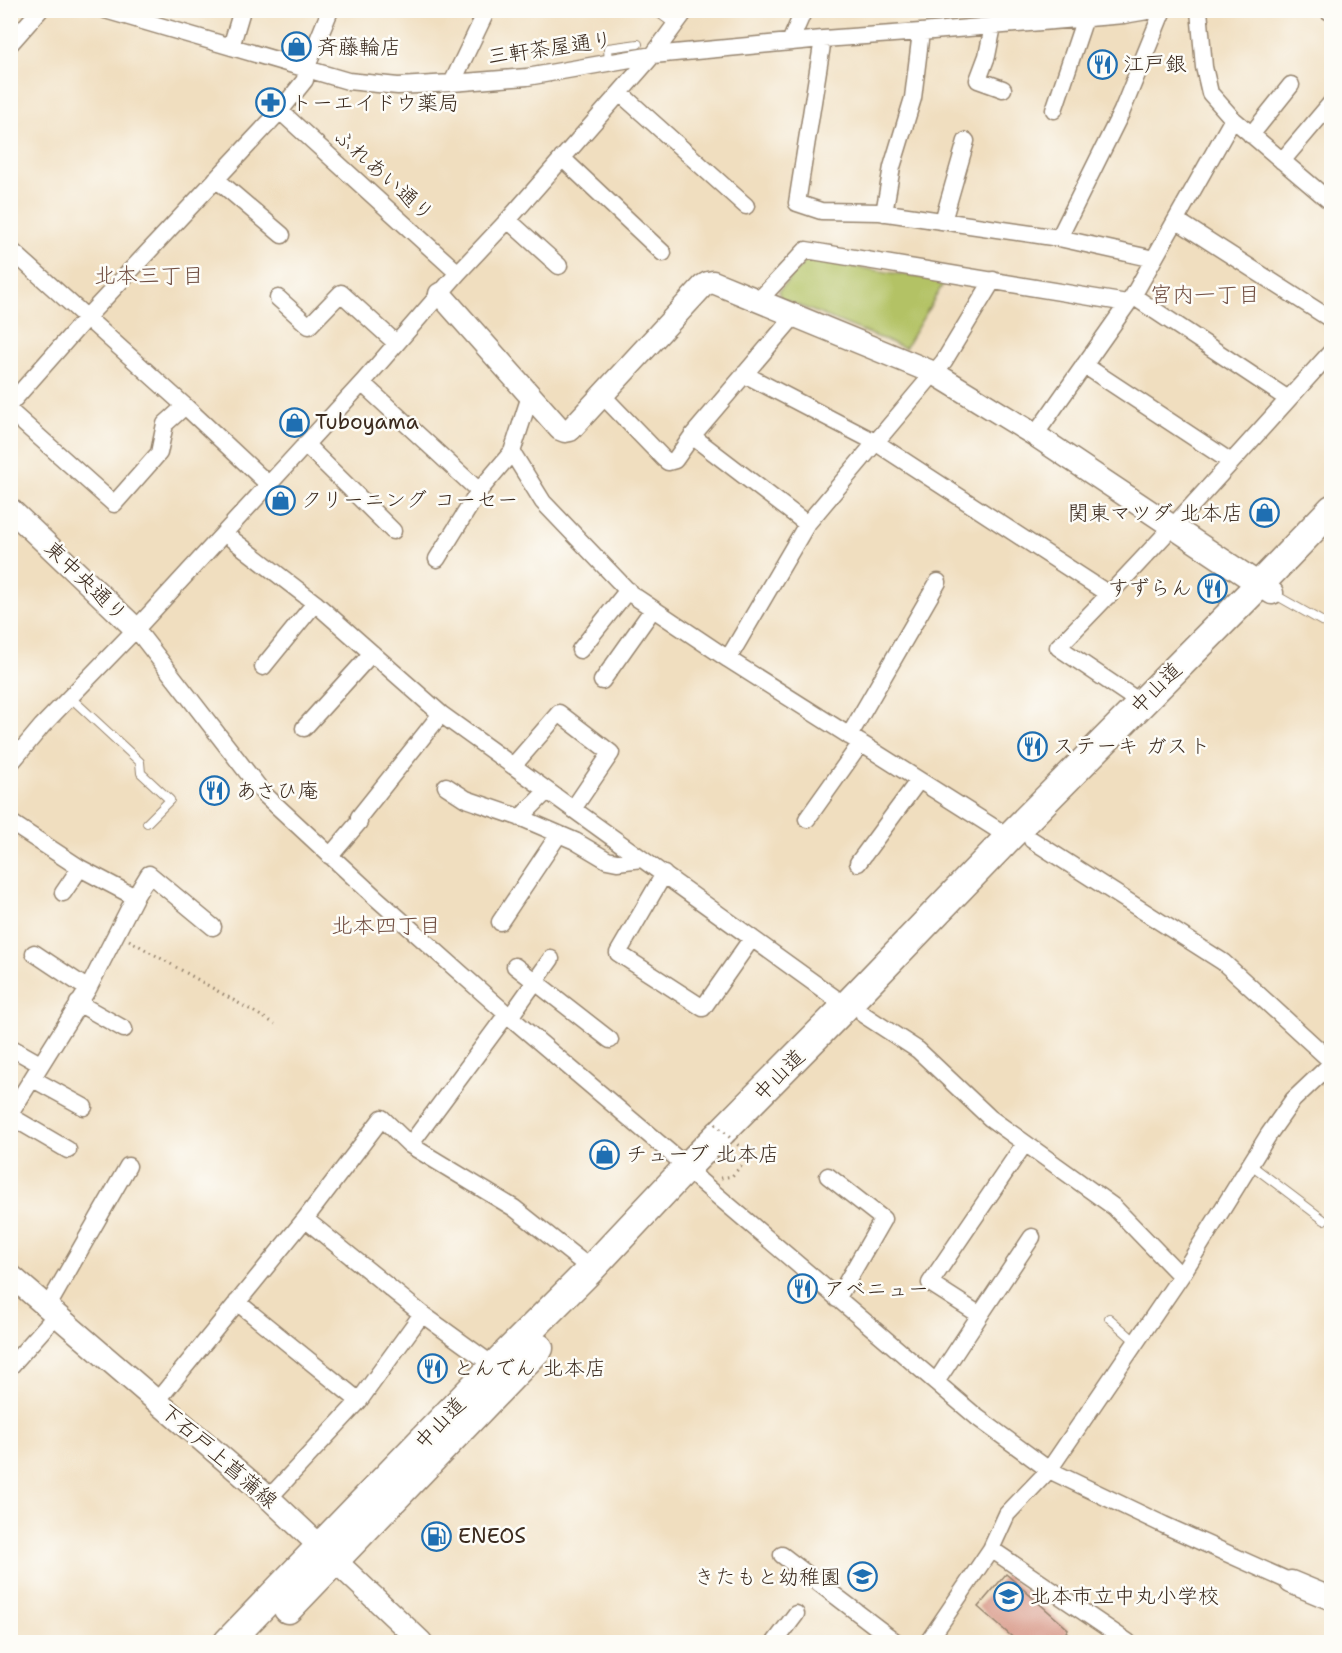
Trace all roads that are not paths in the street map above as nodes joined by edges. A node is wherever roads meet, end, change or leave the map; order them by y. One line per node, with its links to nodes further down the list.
1 (40, 10): 22 (street)
2 (105, 10): 24 (street, 三軒茶屋通り)
3 (243, 10): 24 (street)
4 (487, 10): 28 (street)
5 (686, 10): 17 (street)
6 (804, 10): 21 (street)
7 (1154, 10): 16 (street, 三軒茶屋通り)
8 (1163, 10): 48 (street)
9 (1199, 10): 35 (street)
10 (1327, 10): 12 (street)
11 (329, 13): 27 (street)
12 (1332, 13)
13 (660, 14): 17 (lane)
14 (1054, 16): 15 (street, 三軒茶屋通り); 16 (street, 三軒茶屋通り)
15 (1019, 17): 18 (street, 三軒茶屋通り)
16 (1085, 18): 33 (street)
17 (675, 25): 25 (street)
18 (993, 26): 19 (street, 三軒茶屋通り); 30 (street)
19 (921, 32): 20 (street, 三軒茶屋通り); 43 (street)
20 (823, 39): 21 (street, 三軒茶屋通り); 43 (street)
21 (790, 42): 25 (street, 三軒茶屋通り)
22 (10, 44)
23 (638, 44): 26 (lane)
24 (231, 47): 27 (street, 三軒茶屋通り)
25 (653, 55): 26 (street, 三軒茶屋通り); 31 (street)
26 (609, 63): 28 (street, 三軒茶屋通り)
27 (306, 69): 28 (street, 三軒茶屋通り); 34 (street)
28 (452, 83)
29 (1291, 85): 36 (street)
30 (1003, 89)
31 (620, 93): 38 (street); 42 (street)
32 (1332, 102): 39 (street)
33 (1054, 110)
34 (280, 111): 40 (street); 53 (street, ふれあい通り)
35 (1233, 119): 36 (street); 45 (street)
36 (1251, 135): 39 (street)
37 (966, 141): 46 (street)
38 (562, 158): 44 (street); 50 (street)
39 (1282, 160): 41 (street)
40 (216, 179): 47 (street); 60 (street)
41 (1332, 203)
42 (746, 206)
43 (884, 213): 46 (street)
44 (508, 220): 52 (street); 53 (street)
45 (1176, 220): 51 (street); 61 (street)
46 (943, 221): 48 (street)
47 (282, 235)
48 (1059, 238): 51 (street)
49 (10, 249): 60 (street)
50 (663, 254)
51 (1154, 260): 57 (street)
52 (559, 266)
53 (458, 273): 55 (street)
54 (993, 280): 57 (street); 58 (street); 65 (street)
55 (440, 294): 62 (street); 68 (street)
56 (278, 298): 62 (street)
57 (1130, 299): 64 (street); 70 (street)
58 (758, 301): 59 (street); 69 (street)
59 (795, 315): 65 (street); 66 (street)
60 (87, 317): 71 (street); 72 (street)
61 (1332, 320)
62 (396, 343): 67 (street)
63 (1332, 351): 70 (street)
64 (1084, 364): 74 (street); 79 (street)
65 (934, 373): 74 (street); 76 (street)
66 (744, 374): 75 (street); 76 (street)
67 (362, 383): 77 (street); 81 (street)
68 (530, 396): 69 (street); 78 (street)
69 (603, 396): 75 (street)
70 (1288, 399): 79 (street)
71 (10, 404)
72 (185, 406): 73 (street); 80 (street)
73 (10, 411)
74 (1035, 435): 85 (street)
75 (692, 436): 84 (street)
76 (875, 442): 84 (street); 93 (street)
77 (305, 444): 80 (street); 86 (street)
78 (512, 452): 81 (street); 92 (street)
79 (1231, 462): 85 (street)
80 (268, 484): 88 (street)
81 (479, 491): 89 (street)
82 (1332, 508): 91 (highway, 中山道)
83 (10, 509): 97 (street, 東中央通り)
84 (807, 524): 100 (street)
85 (1172, 527): 91 (street); 93 (street)
86 (393, 531)
87 (1332, 531): 91 (highway, 中山道)
88 (224, 533): 94 (street); 97 (street)
89 (437, 559)
90 (939, 582): 107 (street)
91 (1265, 589): 96 (lane); 104 (highway, 中山道); 119 (highway, 中山道)
92 (628, 590): 95 (street); 98 (street)
93 (1110, 595): 104 (street)
94 (315, 603): 99 (street); 101 (street)
95 (653, 609): 100 (street); 102 (street)
96 (1332, 627)
97 (136, 629): 103 (street); 120 (street)
98 (580, 650)
99 (372, 653): 105 (street); 106 (street)
100 (728, 659): 107 (street)
101 (263, 667)
102 (603, 681)
103 (70, 697): 108 (street); 117 (lane)
104 (1141, 703): 119 (highway, 中山道)
105 (441, 714): 109 (street); 120 (street)
106 (304, 728)
107 (855, 740): 110 (street); 115 (street)
108 (10, 764)
109 (513, 766): 112 (street); 113 (street)
110 (920, 780): 119 (street); 122 (street)
111 (446, 786): 114 (street)
112 (547, 791): 113 (street); 114 (street)
113 (573, 809): 121 (street)
114 (519, 818): 118 (street)
115 (807, 819)
116 (10, 822): 123 (street)
117 (147, 823)
118 (559, 834): 121 (street); 127 (street)
119 (1021, 839): 136 (highway, 中山道); 141 (street)
120 (330, 856): 137 (street)
121 (642, 859): 124 (street)
122 (858, 863)
123 (80, 868): 125 (street); 126 (street)
124 (663, 874): 129 (street); 129 (street)
125 (63, 893)
126 (135, 897): 128 (street); 134 (street)
127 (500, 922)
128 (213, 927)
129 (752, 939): 136 (street)
130 (34, 953): 134 (street)
131 (551, 958): 133 (street)
132 (515, 966): 133 (street)
133 (535, 982): 137 (street); 139 (street)
134 (88, 989): 135 (street)
135 (78, 1003): 138 (street); 142 (street)
136 (855, 1010): 145 (street); 150 (highway, 中山道)
137 (508, 1015): 146 (street); 150 (street)
138 (124, 1029)
139 (610, 1040)
140 (10, 1047): 142 (street)
141 (1332, 1063): 148 (street)
142 (37, 1071): 143 (street); 144 (street)
143 (12, 1106): 147 (street)
144 (84, 1107)
145 (1025, 1143): 157 (street); 162 (street)
146 (410, 1145): 152 (street); 155 (street)
147 (68, 1150)
148 (1250, 1164): 153 (lane); 157 (street)
149 (128, 1166): 160 (street)
150 (694, 1174): 155 (highway, 中山道); 158 (street); 173 (highway, 中山道)
151 (828, 1176): 158 (street)
152 (305, 1219): 159 (street); 161 (street)
153 (1324, 1220)
154 (1032, 1237): 162 (street)
155 (591, 1269): 165 (highway, 中山道)
156 (10, 1275): 160 (street, 下石戸上菖蒲線)
157 (1181, 1276): 164 (street)
158 (837, 1299): 167 (street)
159 (237, 1302): 168 (street); 169 (street)
160 (52, 1310): 166 (street); 168 (street, 下石戸上菖蒲線)
161 (422, 1314): 165 (street); 169 (street)
162 (980, 1315): 167 (street)
163 (1109, 1318): 164 (lane)
164 (1135, 1341): 170 (street)
165 (494, 1366): 173 (highway, 中山道)
166 (10, 1367)
167 (936, 1382): 170 (street)
168 (157, 1401): 171 (street, 下石戸上菖蒲線)
169 (358, 1401): 171 (street)
170 (1049, 1470): 172 (street); 175 (street)
171 (269, 1498): 173 (street, 下石戸上菖蒲線)
172 (990, 1548): 183 (street); 184 (street)
173 (327, 1554): 178 (highway, 中山道); 179 (highway, 中山道); 180 (street, 下石戸上菖蒲線)
174 (782, 1555): 182 (street)
175 (1291, 1582): 176 (street)
176 (1332, 1599)
177 (796, 1614): 181 (street)
178 (228, 1642)
179 (255, 1642)
180 (422, 1642)
181 (775, 1642)
182 (896, 1642)
183 (928, 1642)
184 (1128, 1642)

